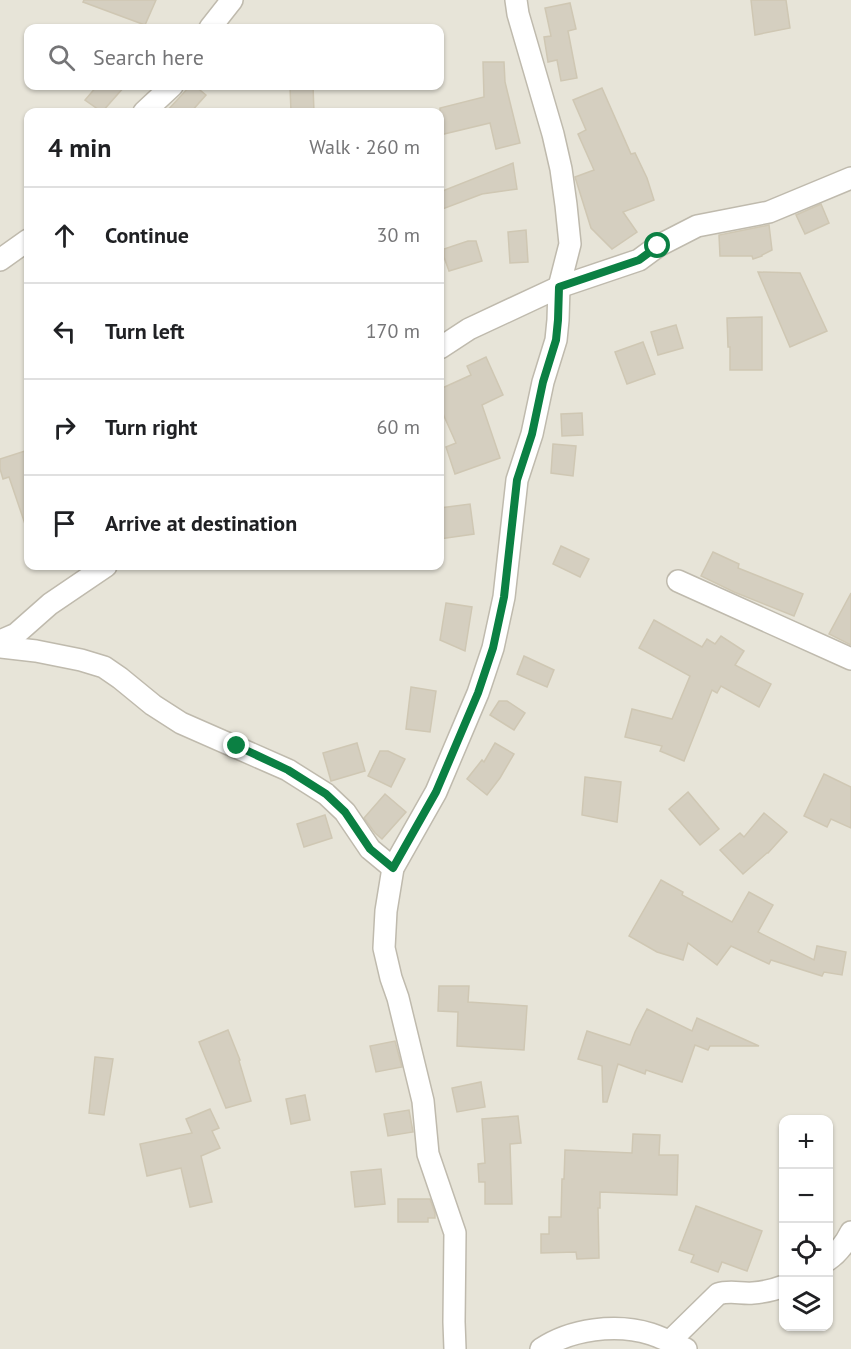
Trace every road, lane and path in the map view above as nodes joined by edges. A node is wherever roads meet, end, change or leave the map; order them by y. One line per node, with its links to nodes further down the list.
1 (232, 0): 3 (street)
2 (516, 0): 9 (street)
3 (213, 24)
4 (168, 90): 5 (street)
5 (148, 108)
6 (851, 178): 9 (street)
7 (24, 243): 8 (street)
8 (0, 260)
9 (559, 287): 10 (street); 16 (street)
10 (444, 345)
11 (100, 570): 13 (street)
12 (678, 581): 15 (street)
13 (0, 641)
14 (0, 647): 16 (street)
15 (851, 659)
16 (393, 868): 21 (street)
17 (851, 1232): 18 (street)
18 (833, 1257)
19 (779, 1287): 20 (street)
20 (678, 1345): 22 (street)
21 (456, 1349)
22 (541, 1349)

